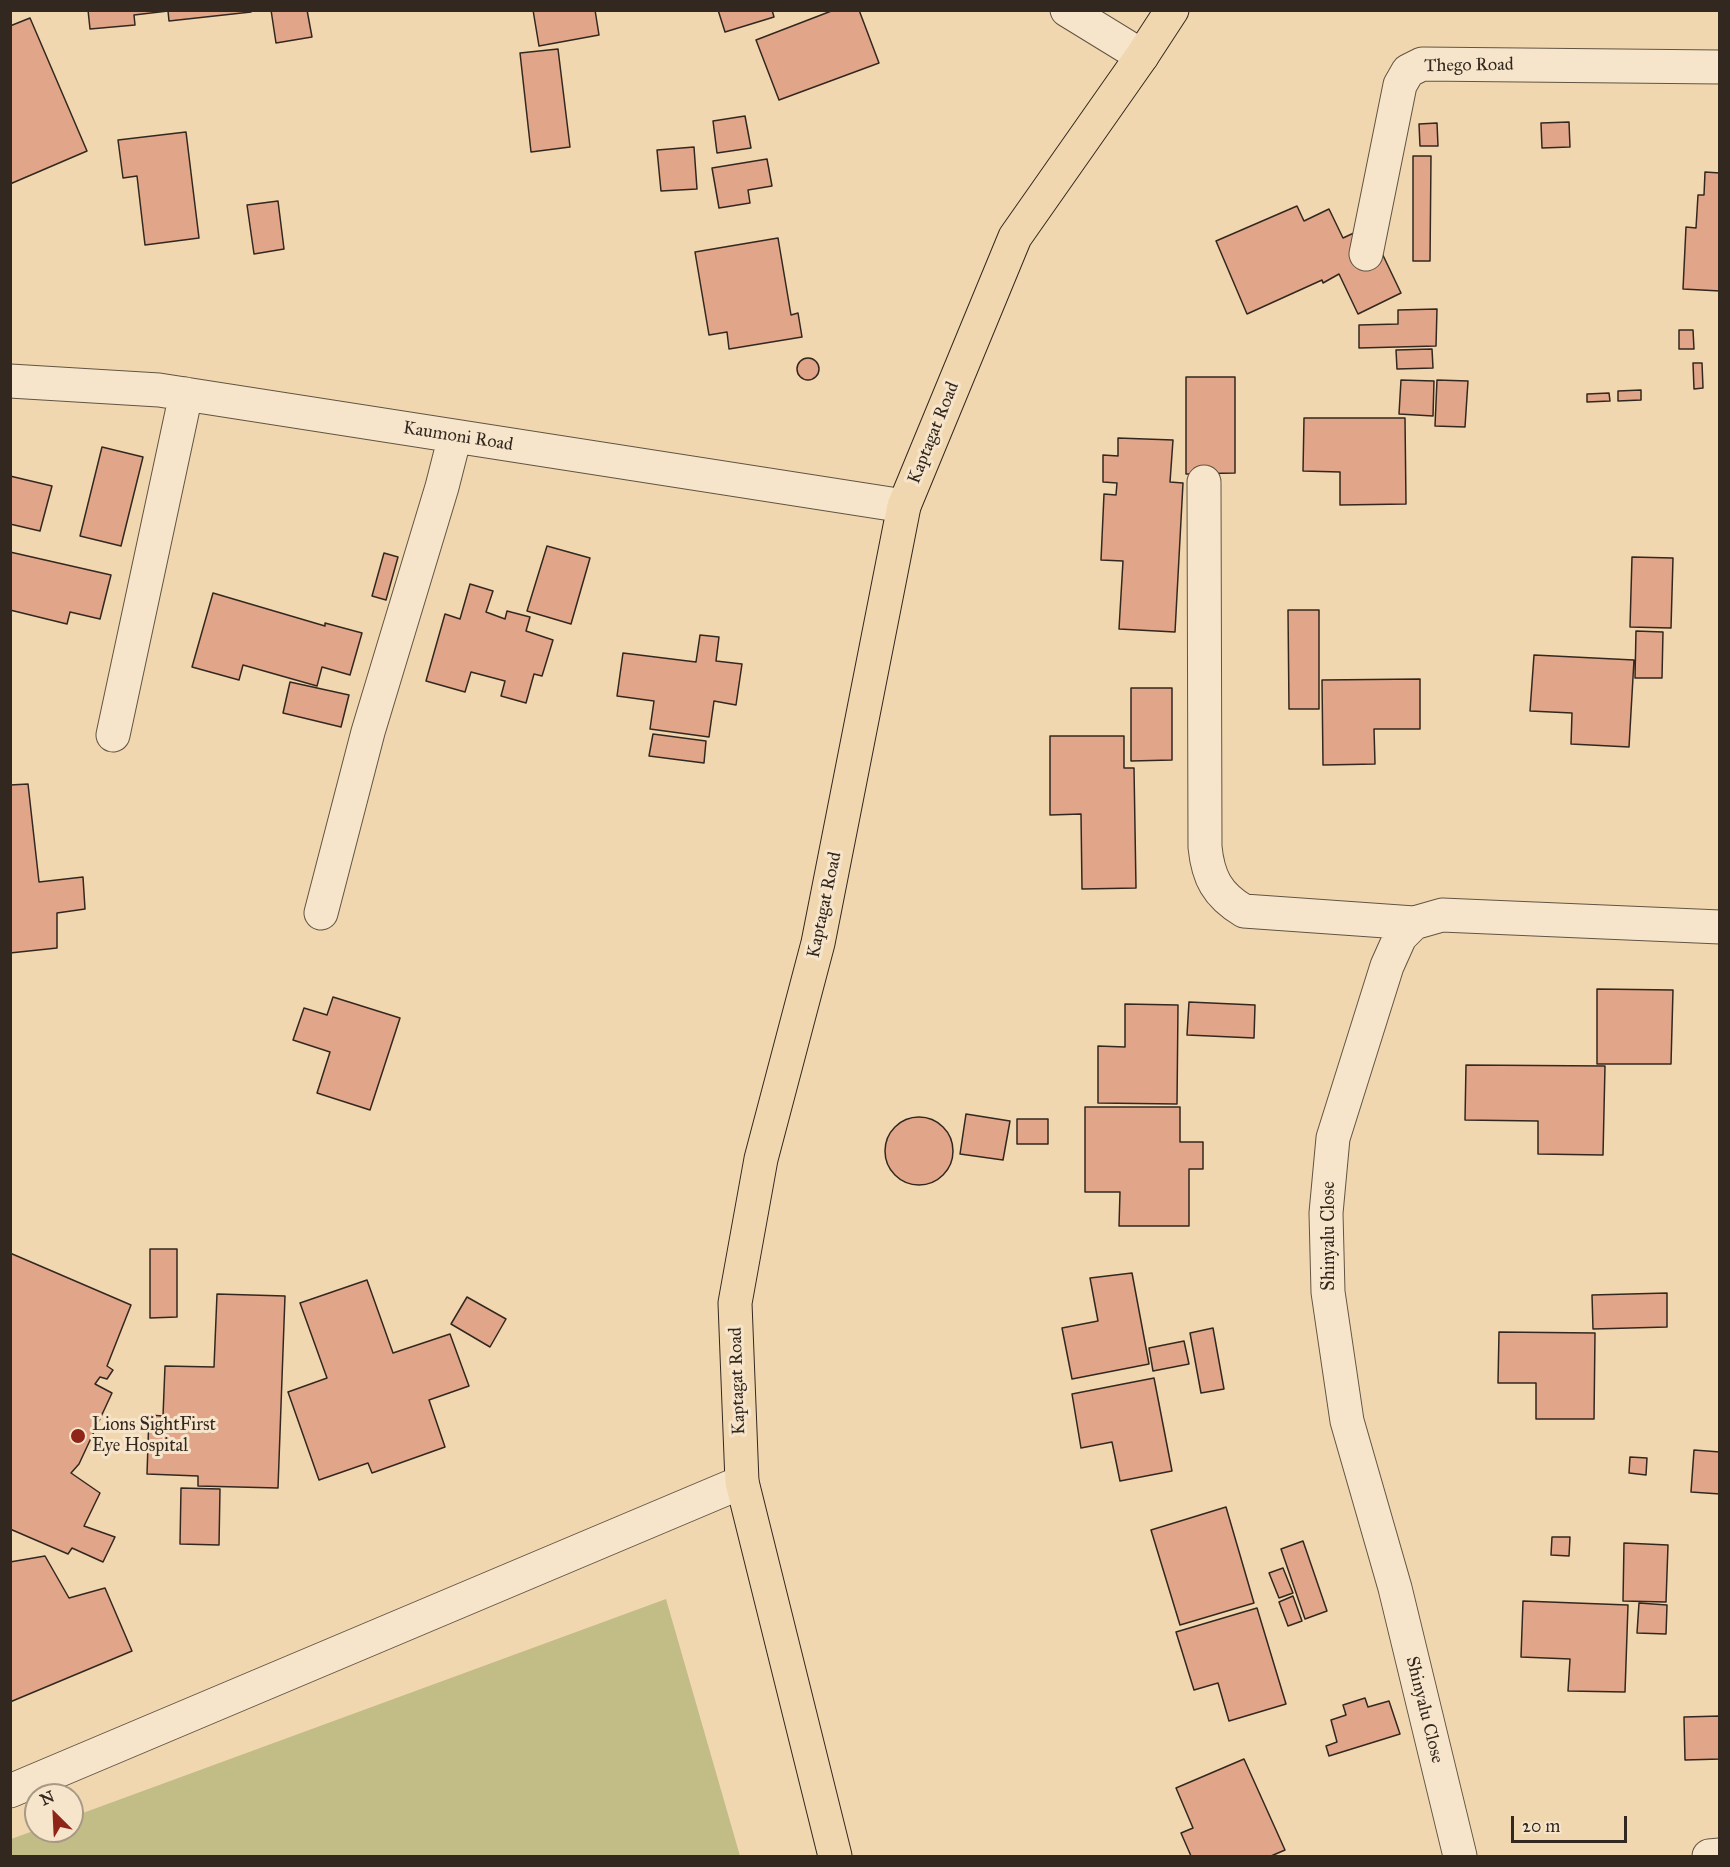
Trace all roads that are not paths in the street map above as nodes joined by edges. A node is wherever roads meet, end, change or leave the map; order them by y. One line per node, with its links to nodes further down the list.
1 (1067, 10): 3 (street)
2 (1172, 10): 3 (main road, Kaptagat Road)
3 (1143, 56): 10 (main road, Kaptagat Road)
4 (1719, 68): 5 (street, Thego Road)
5 (1366, 254)
6 (10, 381): 7 (street, Kaumoni Road)
7 (186, 394): 8 (street, Kaumoni Road); 11 (street)
8 (455, 436): 10 (street, Kaumoni Road); 12 (street)
9 (1204, 482): 13 (street)
10 (904, 506): 15 (main road, Kaptagat Road)
11 (113, 735)
12 (321, 913)
13 (1414, 922): 14 (street); 19 (street, Shinyalu Close)
14 (1719, 927)
15 (742, 1482): 16 (street); 18 (main road, Kaptagat Road)
16 (10, 1791)
17 (1719, 1855): 20 (street)
18 (835, 1857)
19 (1460, 1857)
20 (1709, 1857)

